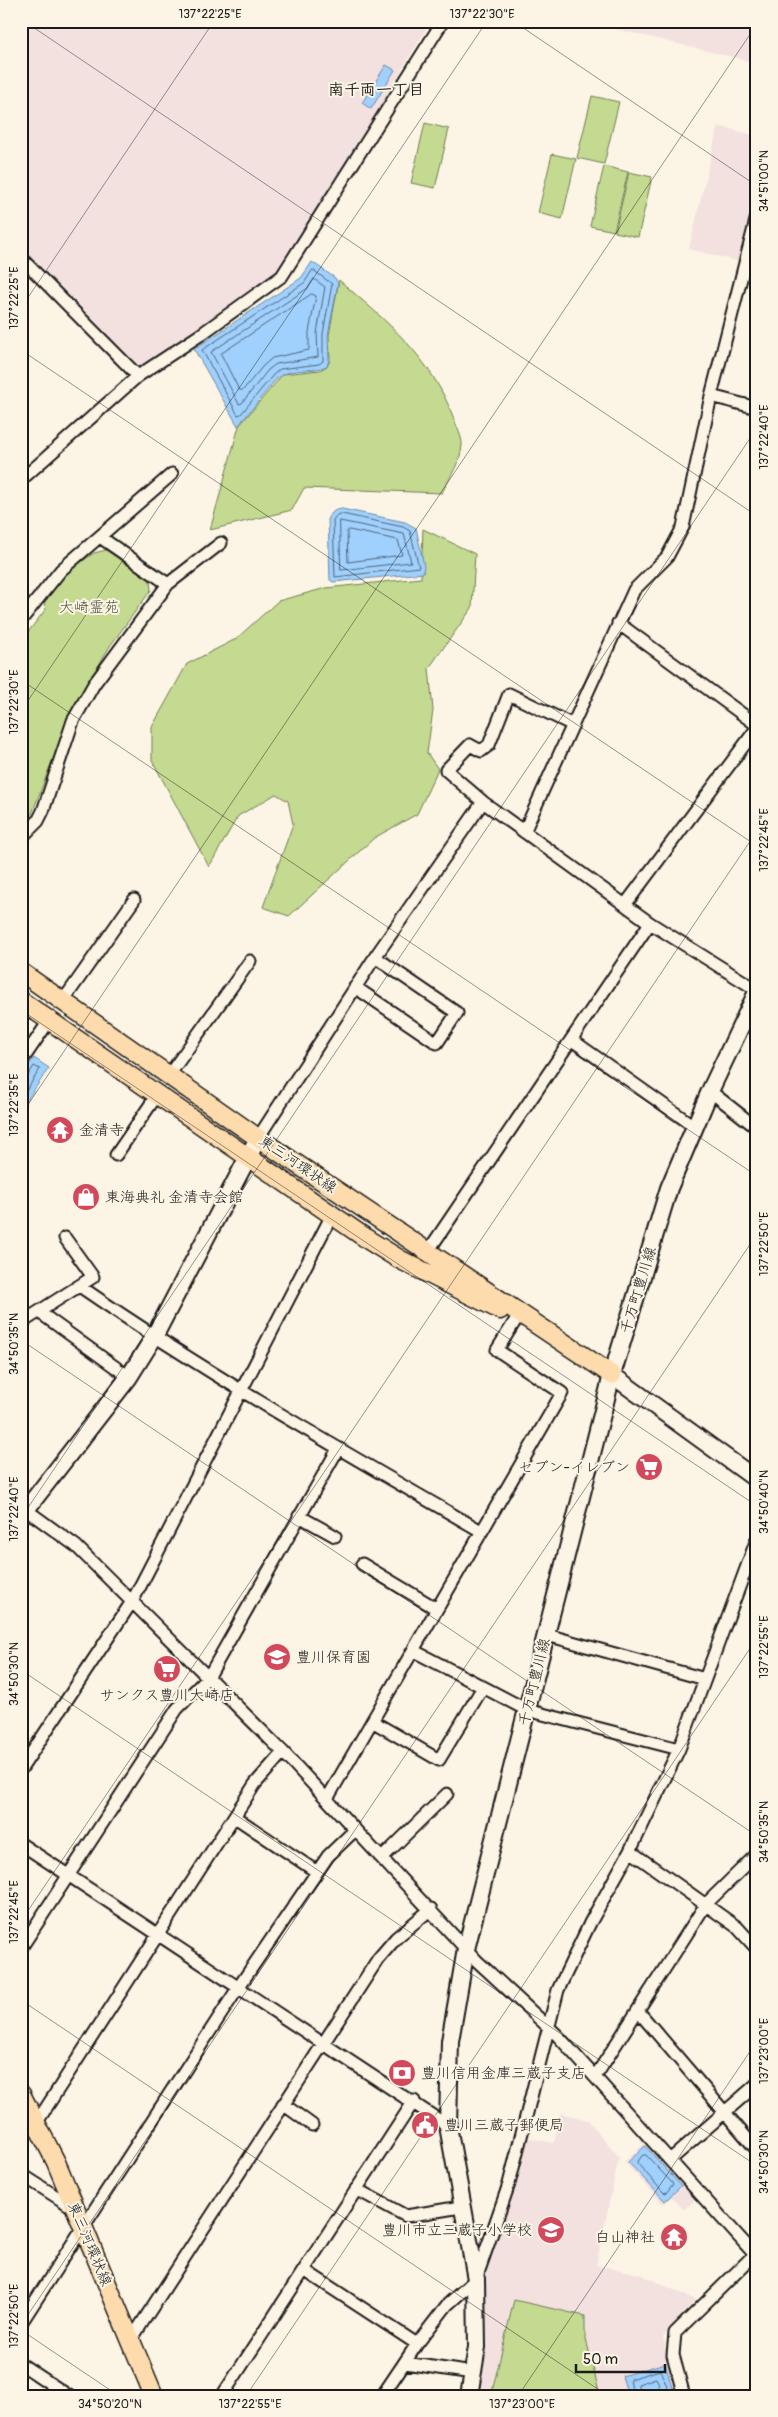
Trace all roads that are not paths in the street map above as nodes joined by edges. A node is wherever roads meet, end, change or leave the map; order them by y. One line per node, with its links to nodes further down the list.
1 (443, 21): 4 (street)
2 (757, 216): 5 (street)
3 (21, 258): 4 (street)
4 (138, 376): 8 (street)
5 (711, 396): 6 (street); 13 (street)
6 (757, 408)
7 (172, 474): 9 (street)
8 (21, 480)
9 (100, 537): 11 (street); 12 (street)
10 (221, 543): 11 (street)
11 (168, 584): 18 (street)
12 (21, 620)
13 (618, 623): 14 (street); 15 (street)
14 (573, 725): 16 (street); 17 (street)
15 (757, 727): 20 (street)
16 (484, 802): 17 (street); 22 (street)
17 (524, 832): 20 (street)
18 (21, 838)
19 (134, 900): 28 (street)
20 (624, 904): 21 (street)
21 (650, 923): 26 (street); 30 (street)
22 (375, 957): 25 (street); 25 (street)
23 (250, 961): 32 (street)
24 (21, 972): 28 (main road, 東三河環状線)
25 (355, 987): 37 (street)
26 (757, 991): 33 (main road, 千万町豊川線)
27 (21, 1001): 29 (main road, 東三河環状線)
28 (63, 1001): 32 (main road, 東三河環状線)
29 (50, 1021): 31 (street); 34 (main road, 東三河環状線)
30 (572, 1040): 35 (street); 42 (street)
31 (21, 1062)
32 (168, 1075): 37 (main road, 東三河環状線)
33 (710, 1091): 35 (main road, 千万町豊川線); 36 (street)
34 (157, 1095): 38 (street); 39 (main road, 東三河環状線)
35 (695, 1126): 49 (main road, 千万町豊川線)
36 (757, 1128)
37 (258, 1138): 39 (main road); 42 (main road, 東三河環状線)
38 (116, 1154)
39 (248, 1157): 40 (main road, 東三河環状線); 47 (main road)
40 (332, 1215): 45 (main road, 東三河環状線); 51 (street)
41 (65, 1238): 43 (street)
42 (429, 1250): 48 (main road, 東三河環状線)
43 (81, 1287): 44 (street); 47 (street)
44 (39, 1312): 46 (street); 50 (street)
45 (517, 1318): 48 (main road, 東三河環状線); 56 (street)
46 (21, 1323)
47 (154, 1337): 50 (main road); 51 (street)
48 (578, 1352): 49 (main road, 東三河環状線)
49 (612, 1375): 53 (main road); 62 (main road, 千万町豊川線)
50 (129, 1377): 54 (main road)
51 (242, 1393): 52 (street); 60 (street)
52 (338, 1449): 55 (street); 56 (street)
53 (757, 1480)
54 (23, 1510): 60 (street)
55 (299, 1516): 57 (street); 64 (street)
56 (482, 1532): 61 (street)
57 (335, 1536)
58 (757, 1539): 65 (street)
59 (362, 1564): 61 (street)
60 (133, 1600): 64 (street); 71 (street)
61 (437, 1609): 63 (street)
62 (546, 1635): 65 (street); 67 (main road, 千万町豊川線)
63 (414, 1651): 66 (street); 68 (street)
64 (209, 1676): 70 (street); 81 (street)
65 (705, 1679): 69 (street)
66 (483, 1687): 67 (street); 68 (street)
67 (527, 1710): 69 (street); 86 (main road, 千万町豊川線)
68 (372, 1721): 73 (street)
69 (679, 1749): 77 (street)
70 (284, 1752): 73 (street); 74 (street)
71 (21, 1769)
72 (448, 1794): 79 (street)
73 (327, 1799): 75 (street)
74 (235, 1817): 80 (street); 84 (street)
75 (355, 1830): 79 (street); 80 (street)
76 (21, 1844): 81 (street)
77 (630, 1850): 82 (street); 90 (street)
78 (757, 1854): 82 (street)
79 (382, 1858): 83 (street)
80 (317, 1872): 88 (street)
81 (68, 1875): 84 (street); 85 (street)
82 (706, 1904): 87 (street); 89 (street)
83 (431, 1909): 86 (street); 91 (street)
84 (160, 1935): 88 (street); 98 (street)
85 (21, 1948)
86 (466, 1949): 90 (street); 100 (main road, 千万町豊川線)
87 (757, 1949)
88 (238, 1988): 91 (street); 107 (street)
89 (638, 2010): 92 (street); 97 (street)
90 (548, 2026): 92 (street); 110 (street)
91 (323, 2043): 95 (street); 96 (street)
92 (595, 2077): 102 (street)
93 (757, 2084): 97 (street)
94 (21, 2094): 98 (main road, 東三河環状線)
95 (414, 2101): 100 (street); 104 (street)
96 (283, 2104): 99 (street); 112 (street)
97 (724, 2112): 101 (street); 102 (street)
98 (37, 2122): 106 (main road, 東三河環状線)
99 (312, 2125)
100 (448, 2126): 105 (main road, 千万町豊川線)
101 (757, 2150)
102 (670, 2160): 108 (street)
103 (21, 2174): 106 (street)
104 (356, 2189): 105 (street); 109 (street)
105 (461, 2207): 110 (main road, 千万町豊川線)
106 (75, 2209): 107 (main road, 東三河環状線)
107 (84, 2229): 111 (street); 112 (main road, 東三河環状線)
108 (756, 2254): 122 (street)
109 (304, 2270): 113 (street); 119 (street)
110 (476, 2279): 113 (street); 116 (main road, 千万町豊川線)
111 (21, 2324)
112 (131, 2340): 118 (main road, 東三河環状線)
113 (417, 2344): 114 (street)
114 (405, 2363): 116 (street); 120 (street)
115 (21, 2364): 117 (street)
116 (473, 2373): 121 (main road, 千万町豊川線)
117 (69, 2396)
118 (154, 2396)
119 (222, 2396)
120 (382, 2396)
121 (469, 2396)
122 (684, 2396)

